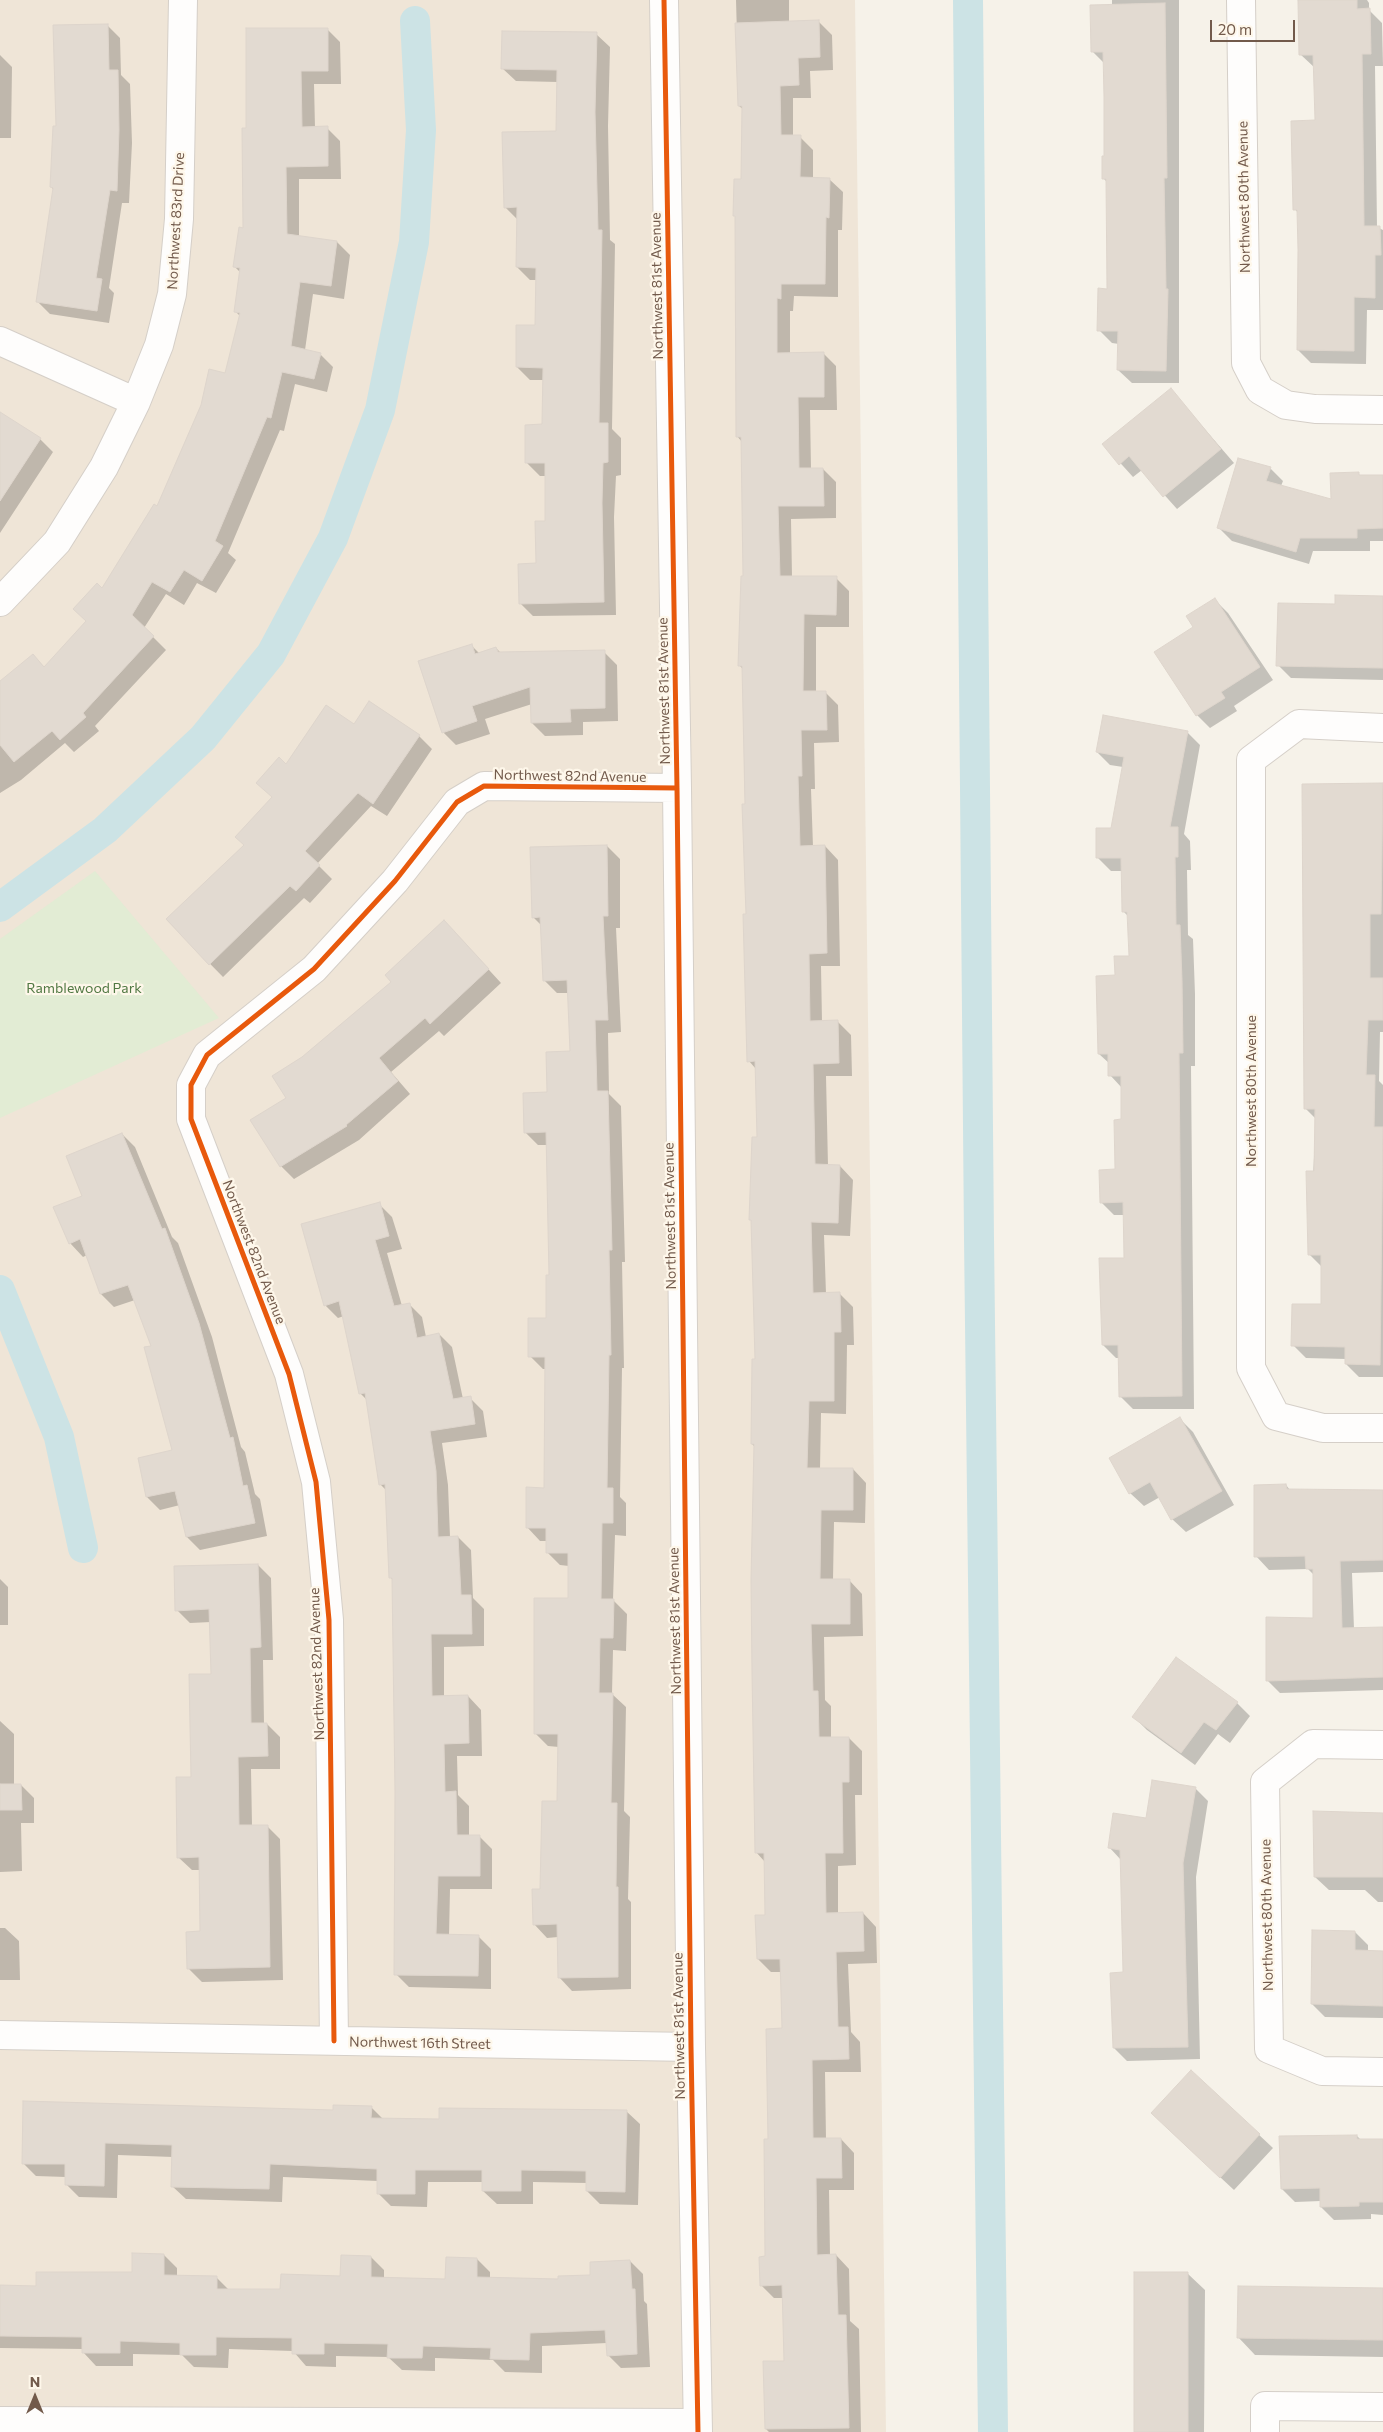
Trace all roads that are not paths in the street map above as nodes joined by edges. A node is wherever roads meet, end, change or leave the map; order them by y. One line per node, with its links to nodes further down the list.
1 (183, 0): 5 (street, Northwest 83rd Drive)
2 (664, 0): 9 (street, Northwest 81st Avenue)
3 (1241, 0): 6 (street, Northwest 80th Avenue)
4 (0, 341): 5 (street)
5 (136, 402): 7 (street, Northwest 83rd Drive)
6 (1383, 410)
7 (0, 602)
8 (1383, 728): 10 (street, Northwest 80th Avenue)
9 (677, 788): 13 (street, Northwest 82nd Avenue); 14 (street, Northwest 81st Avenue)
10 (1383, 1428)
11 (1383, 1745): 15 (street, Northwest 80th Avenue)
12 (0, 2035): 13 (street, Northwest 16th Street)
13 (334, 2041): 14 (street, Northwest 16th Street)
14 (691, 2048): 20 (street, Northwest 81st Avenue)
15 (1383, 2072)
16 (1383, 2407): 17 (street)
17 (1265, 2419)
18 (0, 2421): 19 (street)
19 (89, 2427): 20 (street)
20 (697, 2427)

